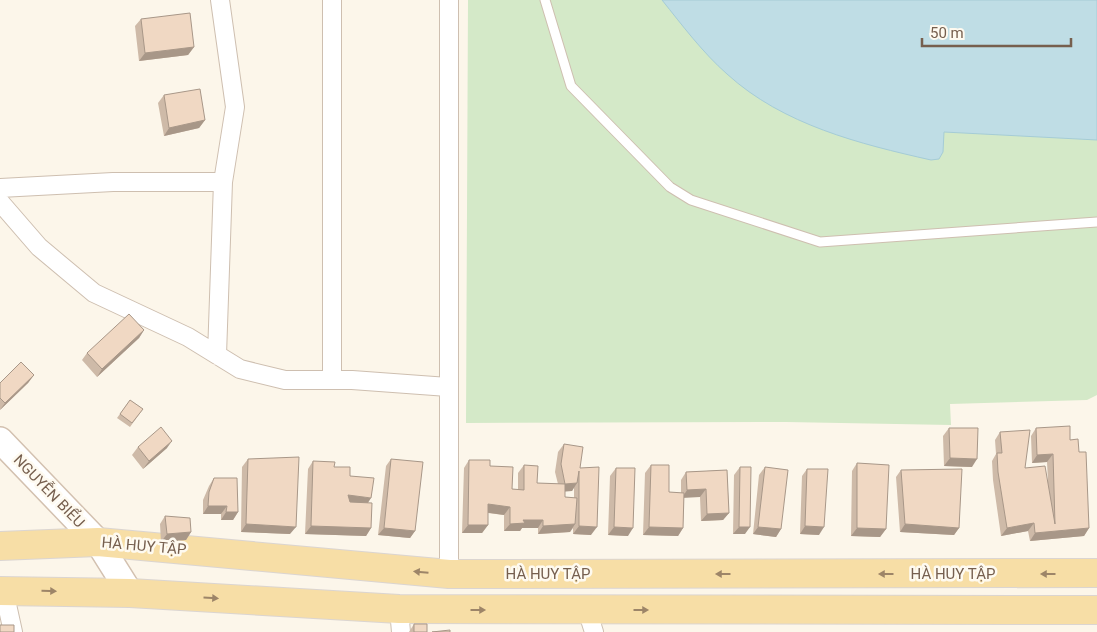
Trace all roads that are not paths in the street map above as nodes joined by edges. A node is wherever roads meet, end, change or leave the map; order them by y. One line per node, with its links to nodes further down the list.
1 (220, 0): 5 (street)
2 (332, 0): 10 (street)
3 (449, 0): 11 (street)
4 (545, 0): 8 (lane)
5 (223, 182): 6 (street); 9 (street)
6 (0, 188)
7 (0, 202): 9 (street)
8 (1097, 222)
9 (217, 355): 10 (street)
10 (332, 380): 11 (street)
11 (448, 387): 16 (street)
12 (0, 440): 13 (street, NGUYỄN BIỂU)
13 (98, 542): 14 (main road, HÀ HUY TẬP); 16 (main road, HÀ HUY TẬP, one-way to 13); 18 (street, NGUYỄN BIỂU)
14 (0, 546)
15 (1097, 573): 16 (main road, HÀ HUY TẬP, one-way to 16)
16 (449, 574)
17 (2, 591): 18 (main road, one-way to 18); 22 (street)
18 (130, 593): 20 (main road, one-way to 20)
19 (1097, 610): 21 (main road, one-way to 19)
20 (400, 621): 21 (main road, one-way to 21)
21 (590, 621)
22 (13, 632)

